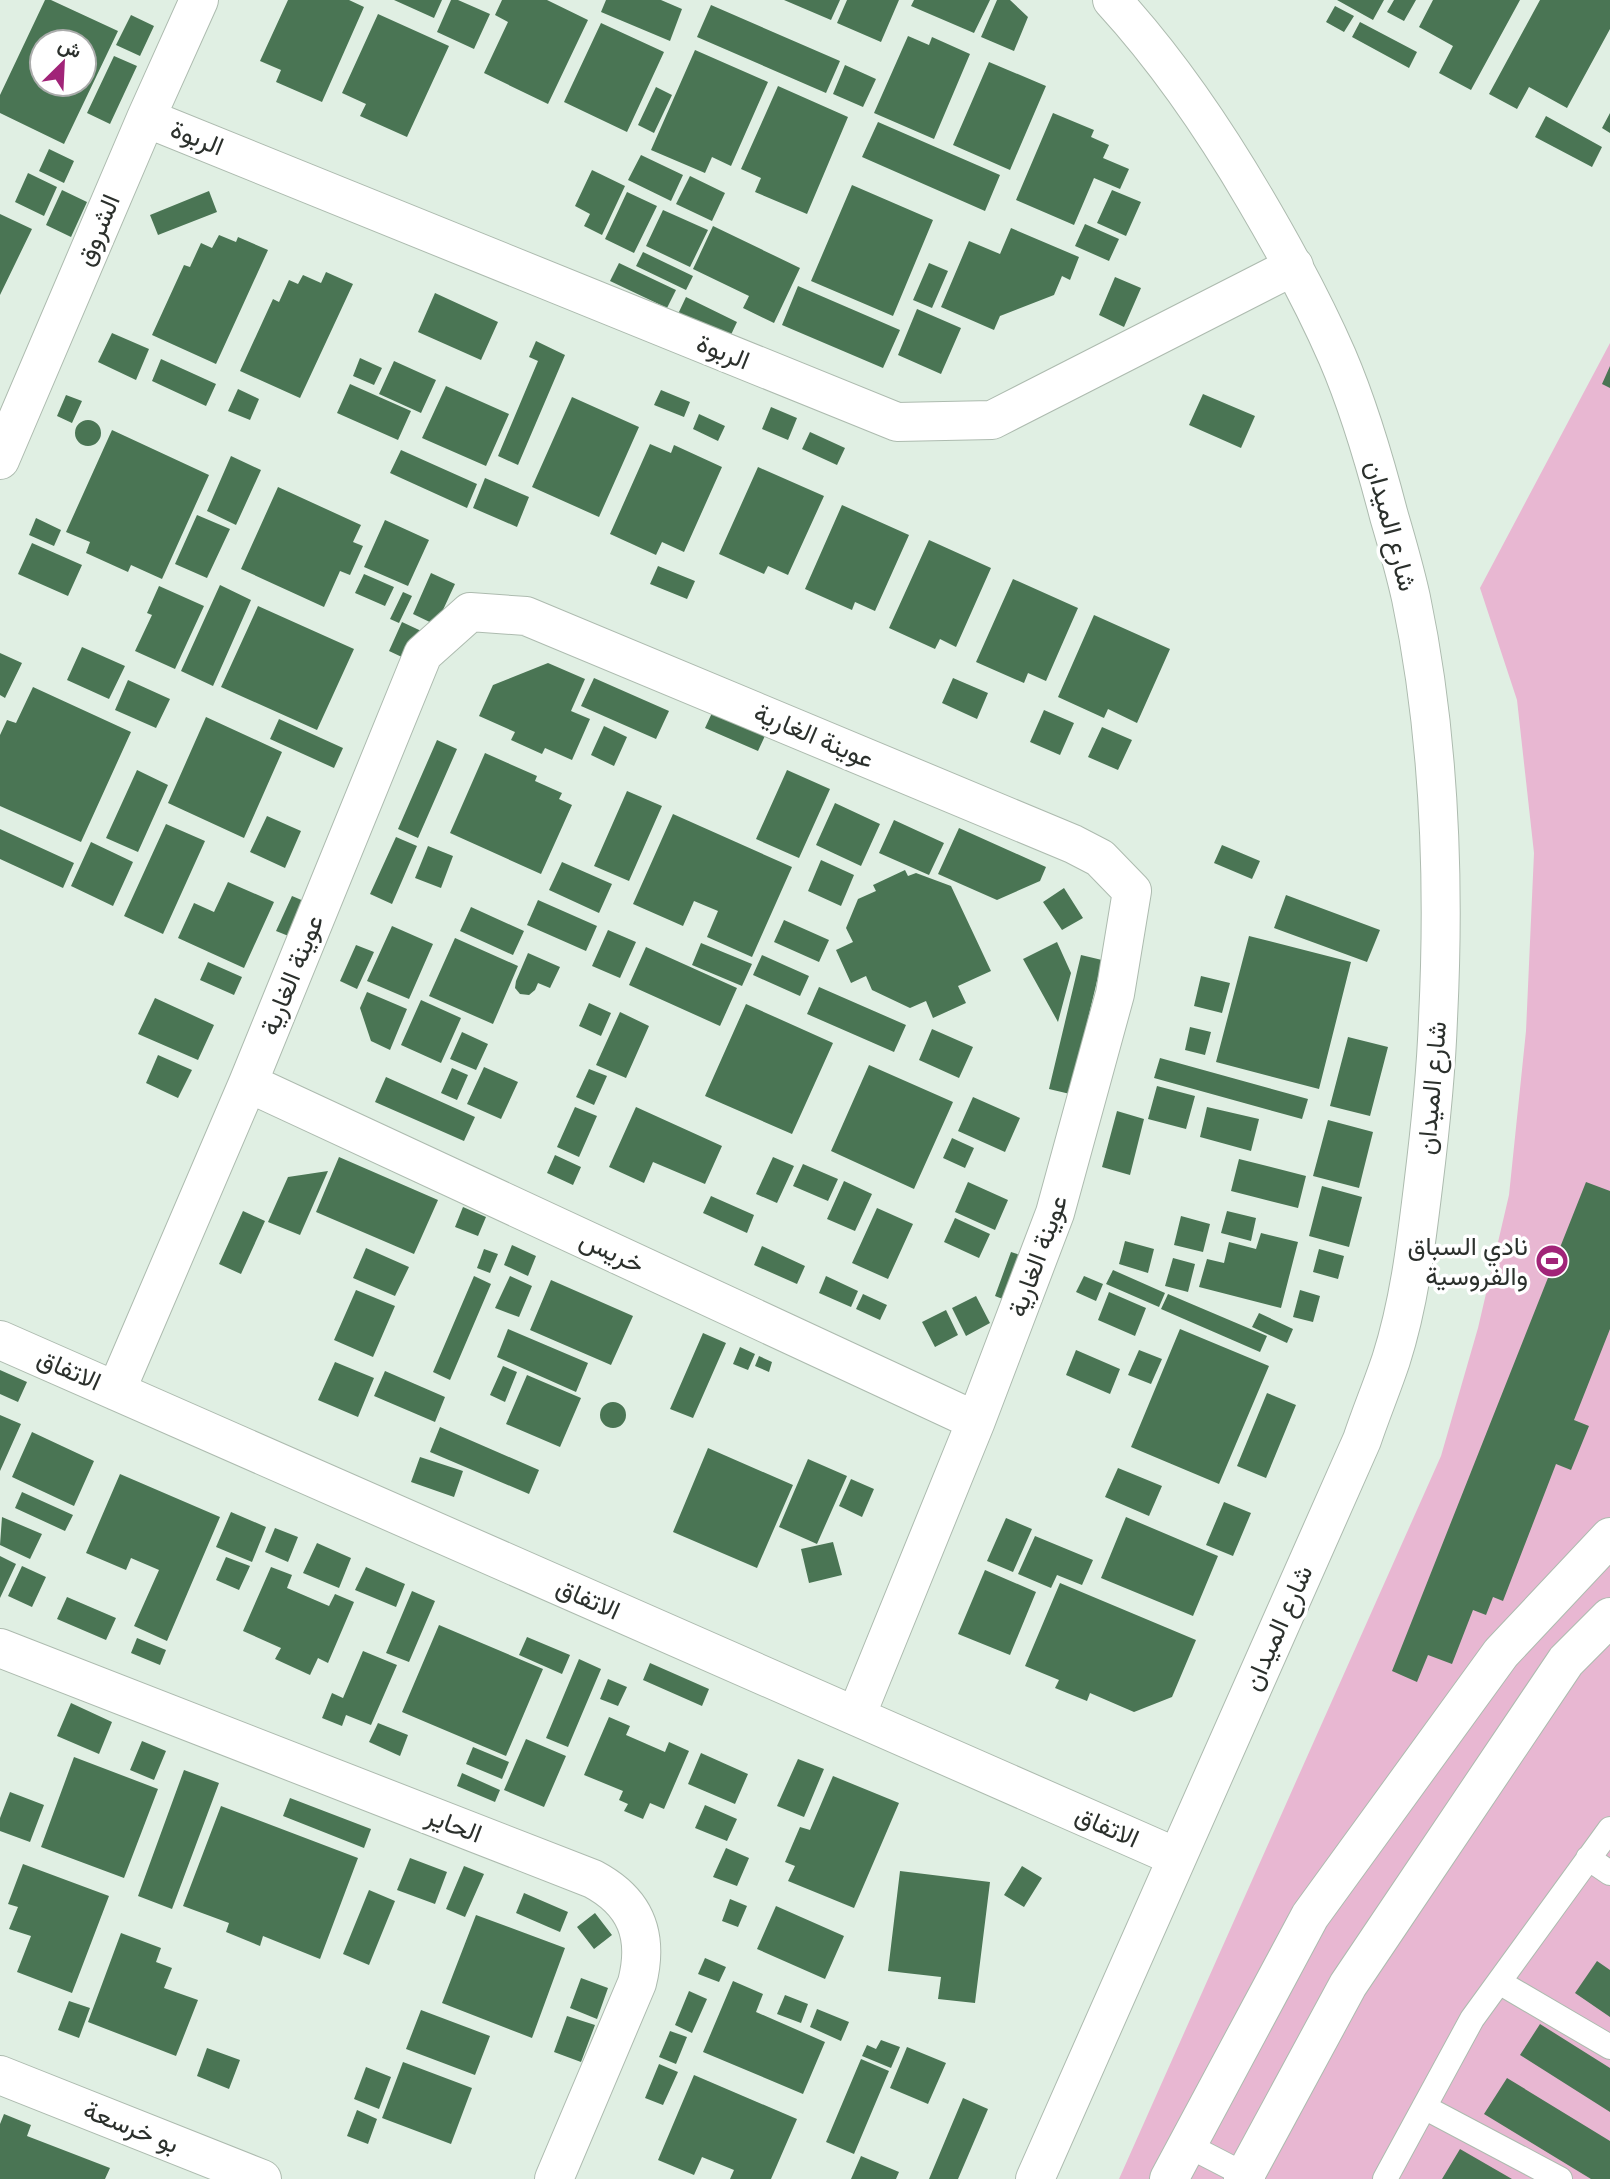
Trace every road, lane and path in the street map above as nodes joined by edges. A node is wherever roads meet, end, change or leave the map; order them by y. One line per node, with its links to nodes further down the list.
1 (199, 0): 3 (street, الشروق)
2 (1112, 0): 4 (street, شارع الميدان)
3 (146, 118): 4 (street, الربوة); 5 (street, الشروق)
4 (1294, 266): 16 (street, شارع الميدان)
5 (8, 418): 6 (street, الشروق)
6 (0, 460)
7 (248, 1083): 9 (street, عوينة الغارية); 10 (street, خريس); 10 (street, عوينة الغارية)
8 (0, 1340): 9 (street, الاتفاق)
9 (116, 1391): 14 (street, الاتفاق)
10 (976, 1421): 14 (street, عوينة الغارية)
11 (1610, 1537): 23 (street)
12 (1610, 1617): 24 (street)
13 (0, 1648): 26 (street, الحاير)
14 (856, 1716): 16 (street, الاتفاق)
15 (1610, 1829): 17 (lane)
16 (1176, 1857): 27 (street, شارع الميدان)
17 (1588, 1858): 18 (lane); 19 (lane)
18 (1610, 1873)
19 (1499, 1982): 20 (lane); 22 (lane)
20 (1610, 2047)
21 (0, 2075): 25 (street, بو خرسعة)
22 (1424, 2107): 29 (lane); 30 (lane)
23 (1187, 2145): 24 (lane); 28 (street)
24 (1247, 2178)
25 (262, 2179)
26 (554, 2179)
27 (1034, 2179)
28 (1169, 2179)
29 (1385, 2179)
30 (1560, 2179)

